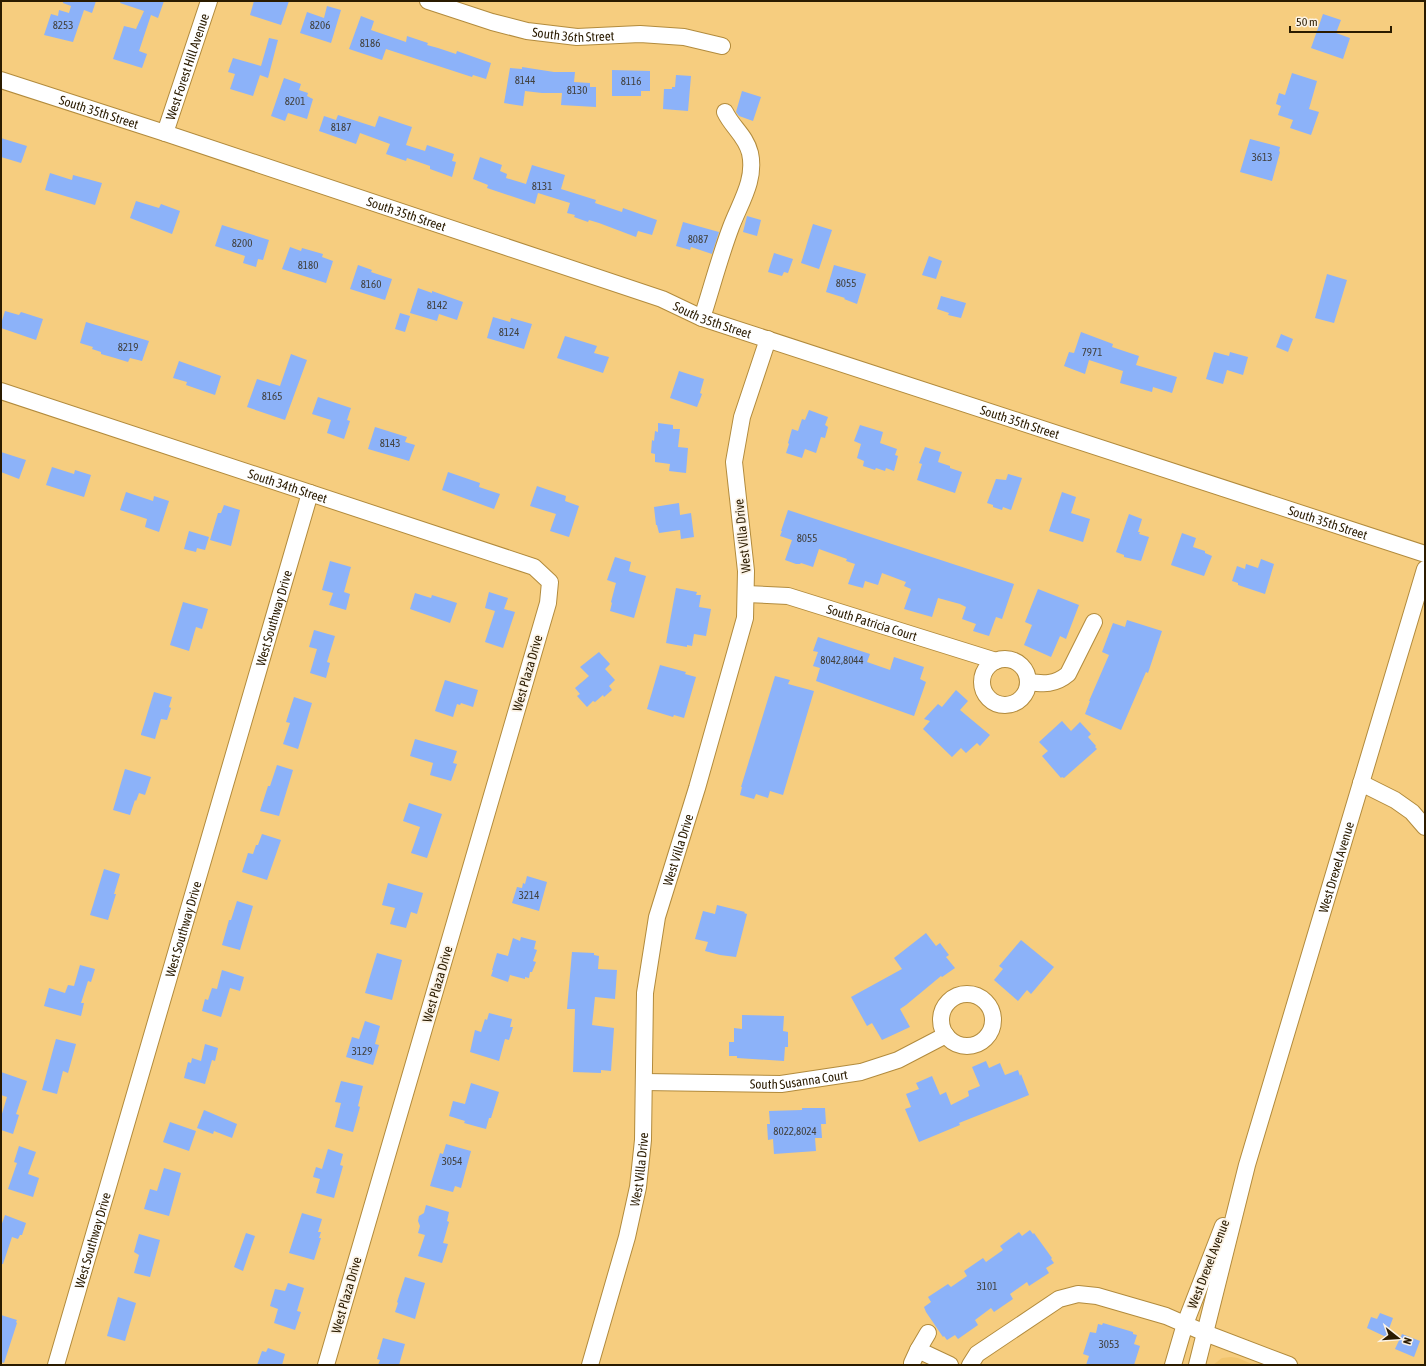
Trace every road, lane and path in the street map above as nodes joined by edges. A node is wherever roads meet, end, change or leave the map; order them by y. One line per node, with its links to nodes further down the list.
1 (209, 1): 6 (street, West Forest Hill Avenue)
2 (428, 1): 3 (street, South 36th Street)
3 (722, 46)
4 (1, 80): 6 (street, South 35th Street)
5 (725, 112): 7 (street)
6 (165, 133): 7 (street, South 35th Street)
7 (702, 318): 8 (street, South 35th Street)
8 (768, 339): 11 (street, South 35th Street); 13 (street, West Villa Drive)
9 (1, 391): 10 (street, South 34th Street)
10 (310, 493): 14 (street, South 34th Street); 26 (street, West Southway Drive)
11 (1425, 554)
12 (1425, 569): 18 (street, West Drexel Avenue)
13 (746, 594): 16 (street, South Patricia Court); 21 (street, West Villa Drive)
14 (548, 603): 27 (street, West Plaza Drive)
15 (1094, 622): 17 (street)
16 (996, 661): 17 (street, South Patricia Court); 17 (street)
17 (1028, 682)
18 (1361, 783): 19 (street); 22 (street, West Drexel Avenue)
19 (1425, 827)
20 (946, 1035): 21 (street, South Susanna Court)
21 (644, 1082): 28 (street, West Villa Drive)
22 (1247, 1165): 23 (street, West Drexel Avenue); 25 (street, West Drexel Avenue)
23 (1185, 1324): 25 (street); 30 (street); 31 (street, West Drexel Avenue)
24 (928, 1333): 29 (street)
25 (1205, 1333): 32 (street, West Drexel Avenue); 33 (street)
26 (56, 1365)
27 (326, 1365)
28 (590, 1365)
29 (950, 1365)
30 (970, 1365)
31 (1173, 1365)
32 (1198, 1365)
33 (1289, 1365)

